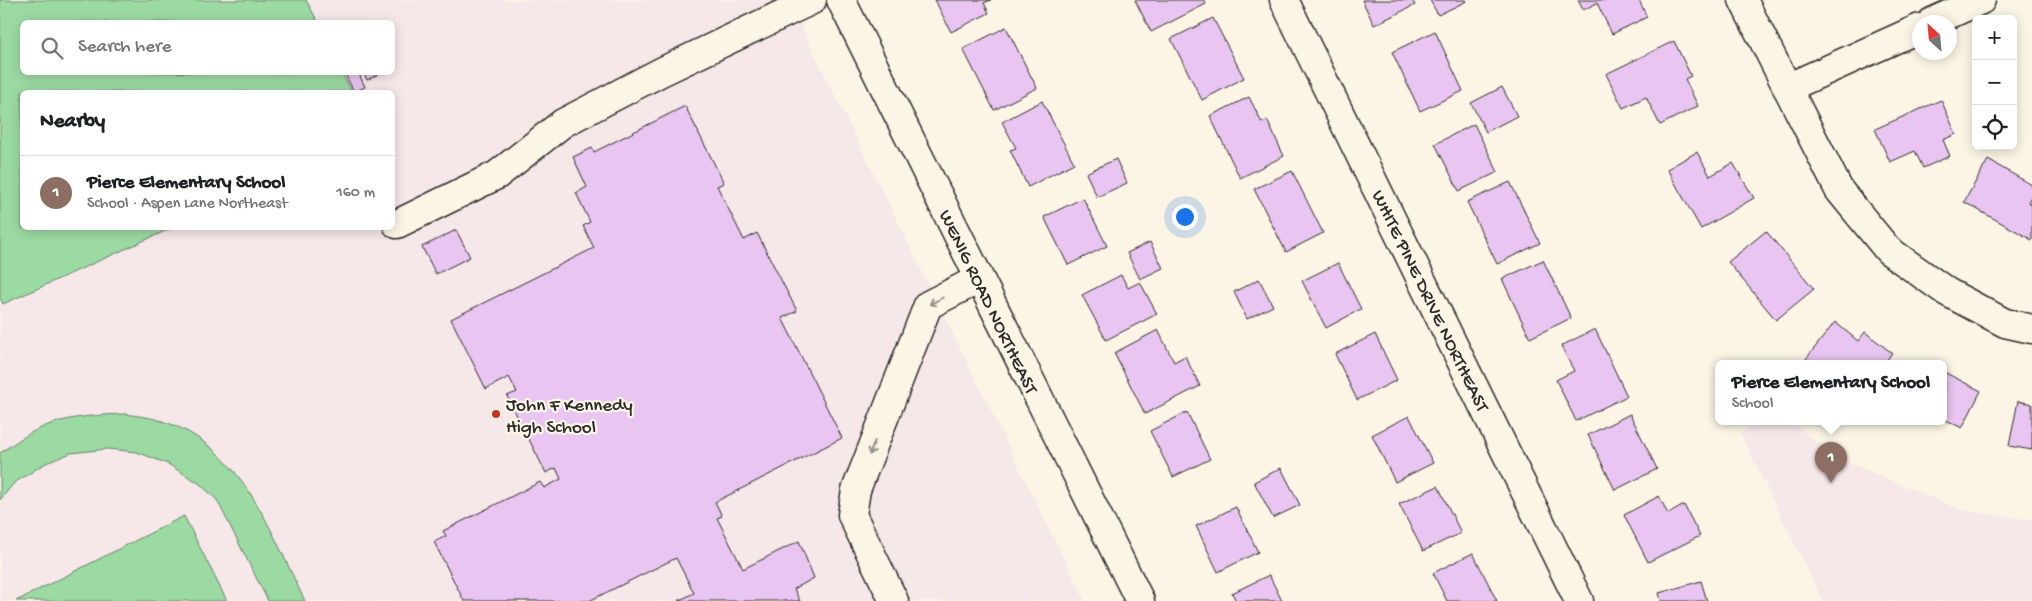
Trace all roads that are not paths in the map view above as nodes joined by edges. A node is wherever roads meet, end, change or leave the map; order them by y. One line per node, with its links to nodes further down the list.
1 (812, 0): 9 (street)
2 (841, 0): 10 (street, WENIG ROAD NORTHEAST)
3 (1284, 0): 14 (street, WHITE PINE DRIVE NORTHEAST)
4 (1743, 0): 8 (street)
5 (1981, 0): 6 (street)
6 (1948, 15)
7 (1912, 32): 8 (street)
8 (1787, 88): 11 (street)
9 (398, 224)
10 (979, 279): 12 (street, one-way to 12); 13 (street, WENIG ROAD NORTHEAST)
11 (2032, 329)
12 (894, 601)
13 (1140, 601)
14 (1580, 601)

